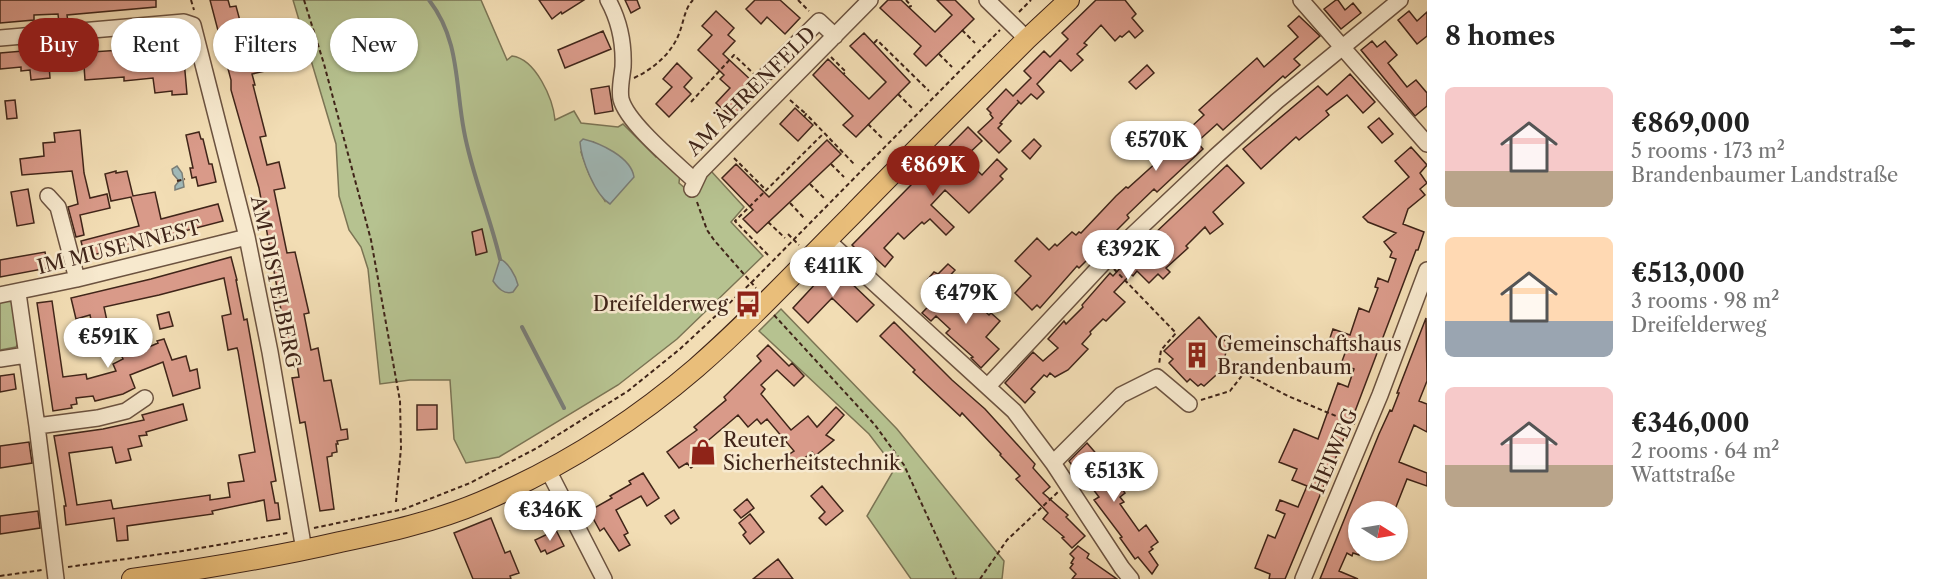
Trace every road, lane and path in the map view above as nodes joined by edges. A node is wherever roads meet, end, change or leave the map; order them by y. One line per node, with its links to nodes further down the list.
1 (192, 0): 13 (path)
2 (304, 0): 78 (path)
3 (608, 0): 29 (street)
4 (693, 0): 29 (path)
5 (870, 0): 17 (street, AM ÄHRENFELD)
6 (906, 0): 12 (path)
7 (987, 0): 14 (street)
8 (1031, 0): 14 (path)
9 (1069, 0): 19 (main road)
10 (1301, 0): 22 (street)
11 (1400, 0): 22 (street)
12 (909, 7)
13 (194, 18)
14 (1009, 21): 19 (street); 56 (path)
15 (111, 28): 18 (street)
16 (962, 30): 21 (path)
17 (835, 36): 24 (street, AM ÄHRENFELD); 27 (street)
18 (0, 38)
19 (1027, 39): 57 (main road)
20 (874, 43): 31 (path)
21 (975, 43)
22 (1342, 47): 38 (street); 59 (street)
23 (201, 48): 54 (street, AM DISTELBERG)
24 (822, 48): 28 (path); 30 (street, AM ÄHRENFELD)
25 (939, 54): 26 (path)
26 (952, 67)
27 (762, 73): 33 (path)
28 (843, 74)
29 (621, 84): 46 (street)
30 (780, 91): 36 (path); 46 (street, AM ÄHRENFELD)
31 (929, 91)
32 (898, 94): 34 (path)
33 (691, 102)
34 (912, 108)
35 (868, 124): 37 (path)
36 (824, 133): 41 (path); 47 (path)
37 (882, 138)
38 (1427, 144)
39 (736, 160): 47 (path)
40 (831, 164): 42 (path)
41 (855, 165)
42 (844, 177)
43 (185, 179): 44 (path)
44 (177, 181)
45 (810, 184): 49 (path)
46 (693, 185): 62 (path)
47 (766, 190): 58 (path)
48 (48, 196): 61 (street)
49 (824, 198)
50 (790, 203): 51 (path)
51 (804, 218)
52 (768, 222): 55 (path)
53 (788, 234): 56 (path)
54 (247, 237): 61 (street, IM MUSENNEST); 79 (street, AM DISTELBERG)
55 (785, 238)
56 (794, 239): 62 (path)
57 (827, 240): 70 (street); 76 (main road)
58 (768, 255)
59 (1106, 261): 69 (path); 70 (street)
60 (1427, 270): 74 (street, HEIWEG)
61 (77, 279): 64 (street, IM MUSENNEST)
62 (751, 283): 63 (path); 79 (path)
63 (760, 292)
64 (18, 293): 65 (street, IM MUSENNEST); 67 (street)
65 (0, 296)
66 (772, 314): 85 (path)
67 (27, 355): 68 (street); 73 (street)
68 (0, 359)
69 (1158, 376): 72 (street); 75 (street)
70 (988, 386): 75 (street)
71 (145, 398): 73 (street)
72 (1189, 404): 74 (path)
73 (37, 426): 81 (street)
74 (1366, 429): 88 (street, HEIWEG)
75 (1053, 463): 77 (street)
76 (548, 470): 80 (main road); 84 (street)
77 (1066, 484): 86 (path); 87 (street)
78 (396, 502)
79 (300, 531): 80 (street, AM DISTELBERG); 81 (path)
80 (304, 550): 83 (main road)
81 (56, 574): 82 (path)
82 (0, 576)
83 (132, 579)
84 (604, 579)
85 (957, 579)
86 (982, 579)
87 (1131, 579)
88 (1303, 579)

